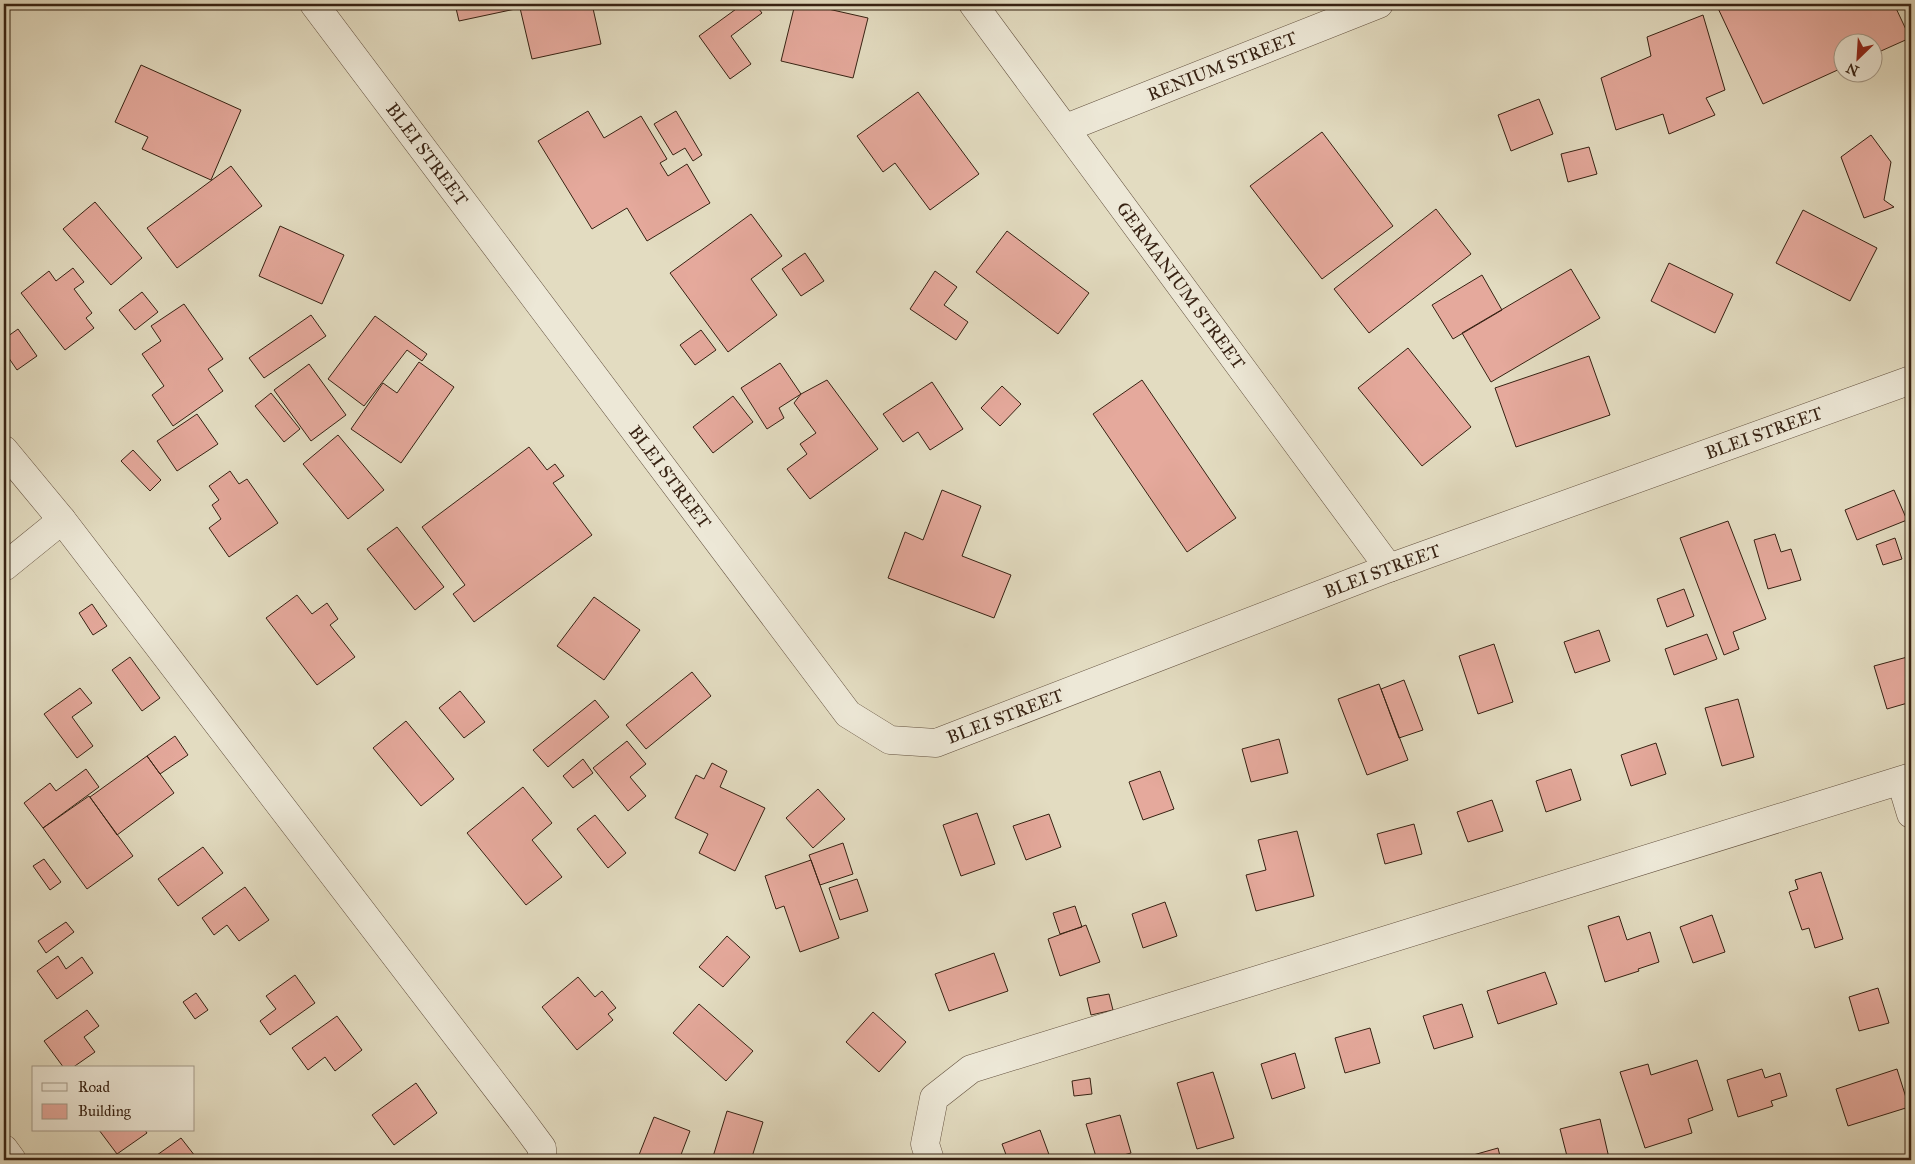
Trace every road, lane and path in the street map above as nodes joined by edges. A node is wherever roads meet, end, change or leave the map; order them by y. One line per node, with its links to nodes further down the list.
1 (314, 4): 9 (street, BLEI STREET)
2 (973, 4): 4 (street, GERMANIUM STREET)
3 (1379, 4): 4 (street, RENIUM STREET)
4 (1066, 128): 9 (street, GERMANIUM STREET)
5 (1911, 380): 9 (street, BLEI STREET)
6 (4, 450): 7 (street)
7 (62, 520): 8 (street); 14 (street)
8 (4, 566)
9 (1389, 568)
10 (1906, 779): 11 (street); 15 (street)
11 (1911, 814)
12 (4, 1149): 13 (street)
13 (12, 1160)
14 (542, 1160)
15 (930, 1160)

